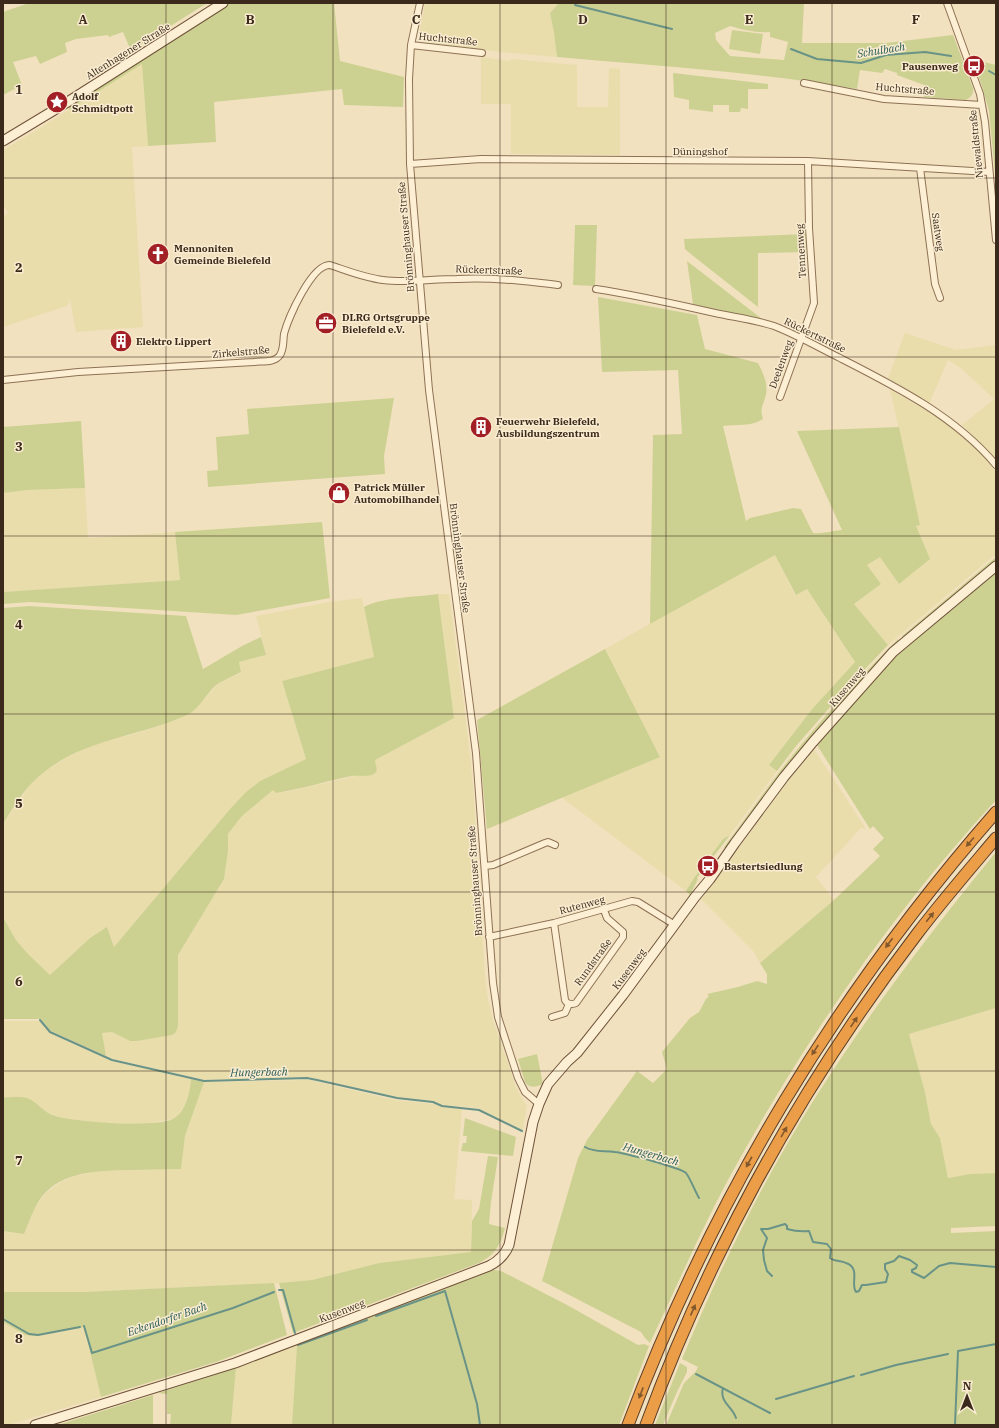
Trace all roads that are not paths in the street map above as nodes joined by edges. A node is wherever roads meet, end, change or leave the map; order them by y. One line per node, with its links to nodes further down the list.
1 (223, 3): 8 (street, Altenhagener Straße)
2 (420, 3): 4 (street, Brönninghauser Straße)
3 (947, 3): 7 (street, Niewaldstraße)
4 (411, 46): 5 (street, Huchtstraße); 10 (street, Brönninghauser Straße)
5 (482, 53)
6 (804, 83): 7 (street, Huchtstraße)
7 (982, 104): 12 (street, Niewaldstraße)
8 (3, 141)
9 (808, 161): 10 (street, Düningshof); 11 (street, Düningshof); 18 (street, Tennenweg)
10 (410, 164): 14 (street, Brönninghauser Straße)
11 (920, 168): 12 (street, Düningshof); 17 (street, Saatweg)
12 (989, 172): 13 (street, Niewaldstraße)
13 (996, 240)
14 (419, 281): 15 (street, Rückertstraße); 19 (street, Zirkelstraße); 26 (street, Brönninghauser Straße)
15 (558, 285)
16 (596, 289): 18 (street, Rückertstraße)
17 (940, 298)
18 (801, 338): 20 (street, Deelenweg); 21 (street, Rückertstraße)
19 (3, 380)
20 (780, 397)
21 (996, 465)
22 (996, 566): 29 (street, Kusenweg)
23 (996, 812): 35 (highway, one-way to 35)
24 (996, 838): 36 (highway, one-way to 24)
25 (555, 845): 26 (street)
26 (485, 866): 30 (street, Brönninghauser Straße)
27 (604, 910): 28 (street, Rutenweg); 29 (street, Rutenweg); 31 (street, Rundstraße)
28 (554, 923): 30 (street, Rutenweg); 31 (street, Rundstraße)
29 (675, 925): 33 (street, Kusenweg)
30 (489, 937): 33 (street, Brönninghauser Straße)
31 (569, 1004): 32 (street, Rundstraße)
32 (552, 1017)
33 (539, 1104): 34 (street, Kusenweg)
34 (35, 1425)
35 (628, 1425)
36 (646, 1425)

